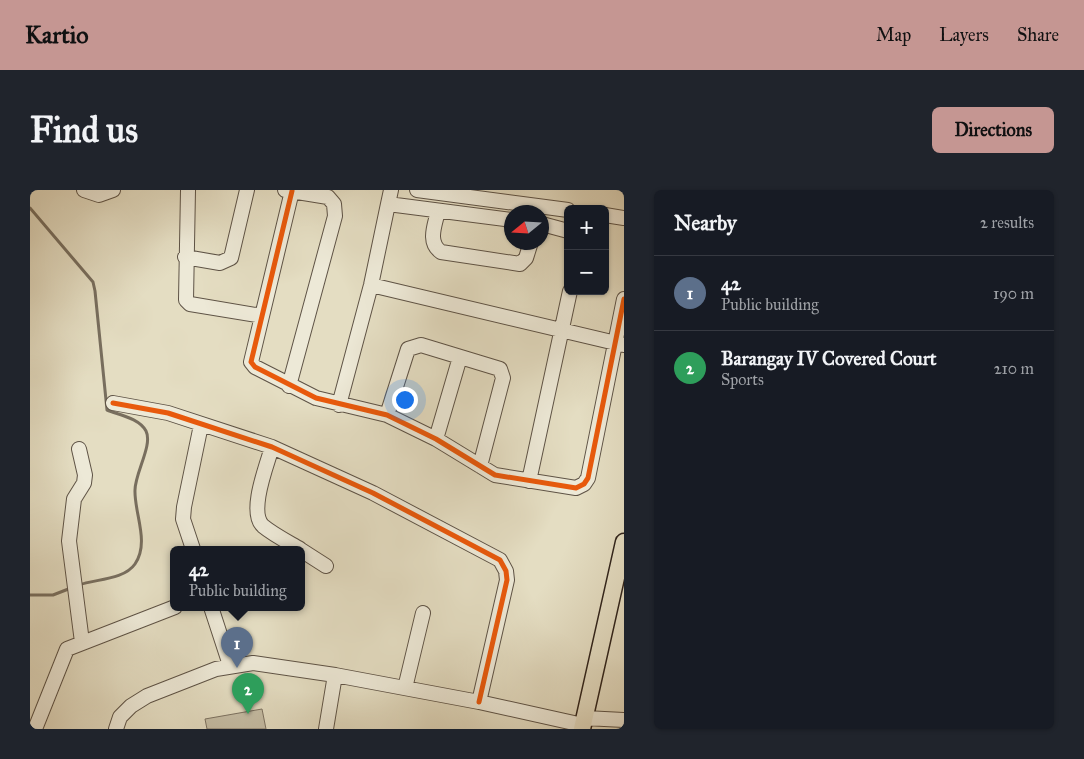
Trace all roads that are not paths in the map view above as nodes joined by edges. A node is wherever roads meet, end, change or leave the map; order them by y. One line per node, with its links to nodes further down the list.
1 (84, 190): 2 (street)
2 (113, 190)
3 (188, 190): 16 (street)
4 (247, 190): 16 (street)
5 (417, 190): 8 (street)
6 (288, 191): 20 (street); 24 (street)
7 (389, 197): 9 (street); 17 (street)
8 (564, 209)
9 (438, 211): 12 (street); 15 (street)
10 (609, 216): 11 (street)
11 (624, 218)
12 (504, 219)
13 (549, 226): 14 (street)
14 (564, 230)
15 (528, 250)
16 (186, 257): 20 (street)
17 (371, 285): 21 (street); 26 (street)
18 (569, 295): 21 (street)
19 (624, 299): 22 (street)
20 (262, 316): 24 (street)
21 (563, 330): 22 (street); 33 (street)
22 (619, 344): 33 (street)
23 (460, 357): 27 (street); 29 (street); 32 (street)
24 (289, 386): 26 (street)
25 (113, 403): 28 (street)
26 (339, 405): 27 (street)
27 (387, 415): 29 (street)
28 (201, 425): 30 (street); 35 (street)
29 (436, 439): 32 (street)
30 (272, 447): 36 (street); 47 (street)
31 (79, 449): 43 (street)
32 (480, 466): 33 (street)
33 (529, 481)
34 (624, 542): 39 (main road)
35 (192, 546)
36 (294, 546)
37 (305, 553): 38 (street)
38 (326, 566)
39 (619, 591): 49 (main road)
40 (170, 609): 43 (street)
41 (212, 611): 44 (street)
42 (423, 613): 46 (street)
43 (82, 642): 50 (street)
44 (230, 665): 45 (street); 51 (street)
45 (335, 675): 46 (street); 52 (street)
46 (405, 688): 47 (street)
47 (479, 702): 49 (street)
48 (624, 720): 49 (street)
49 (583, 724)
50 (35, 729)
51 (116, 729)
52 (326, 729)

